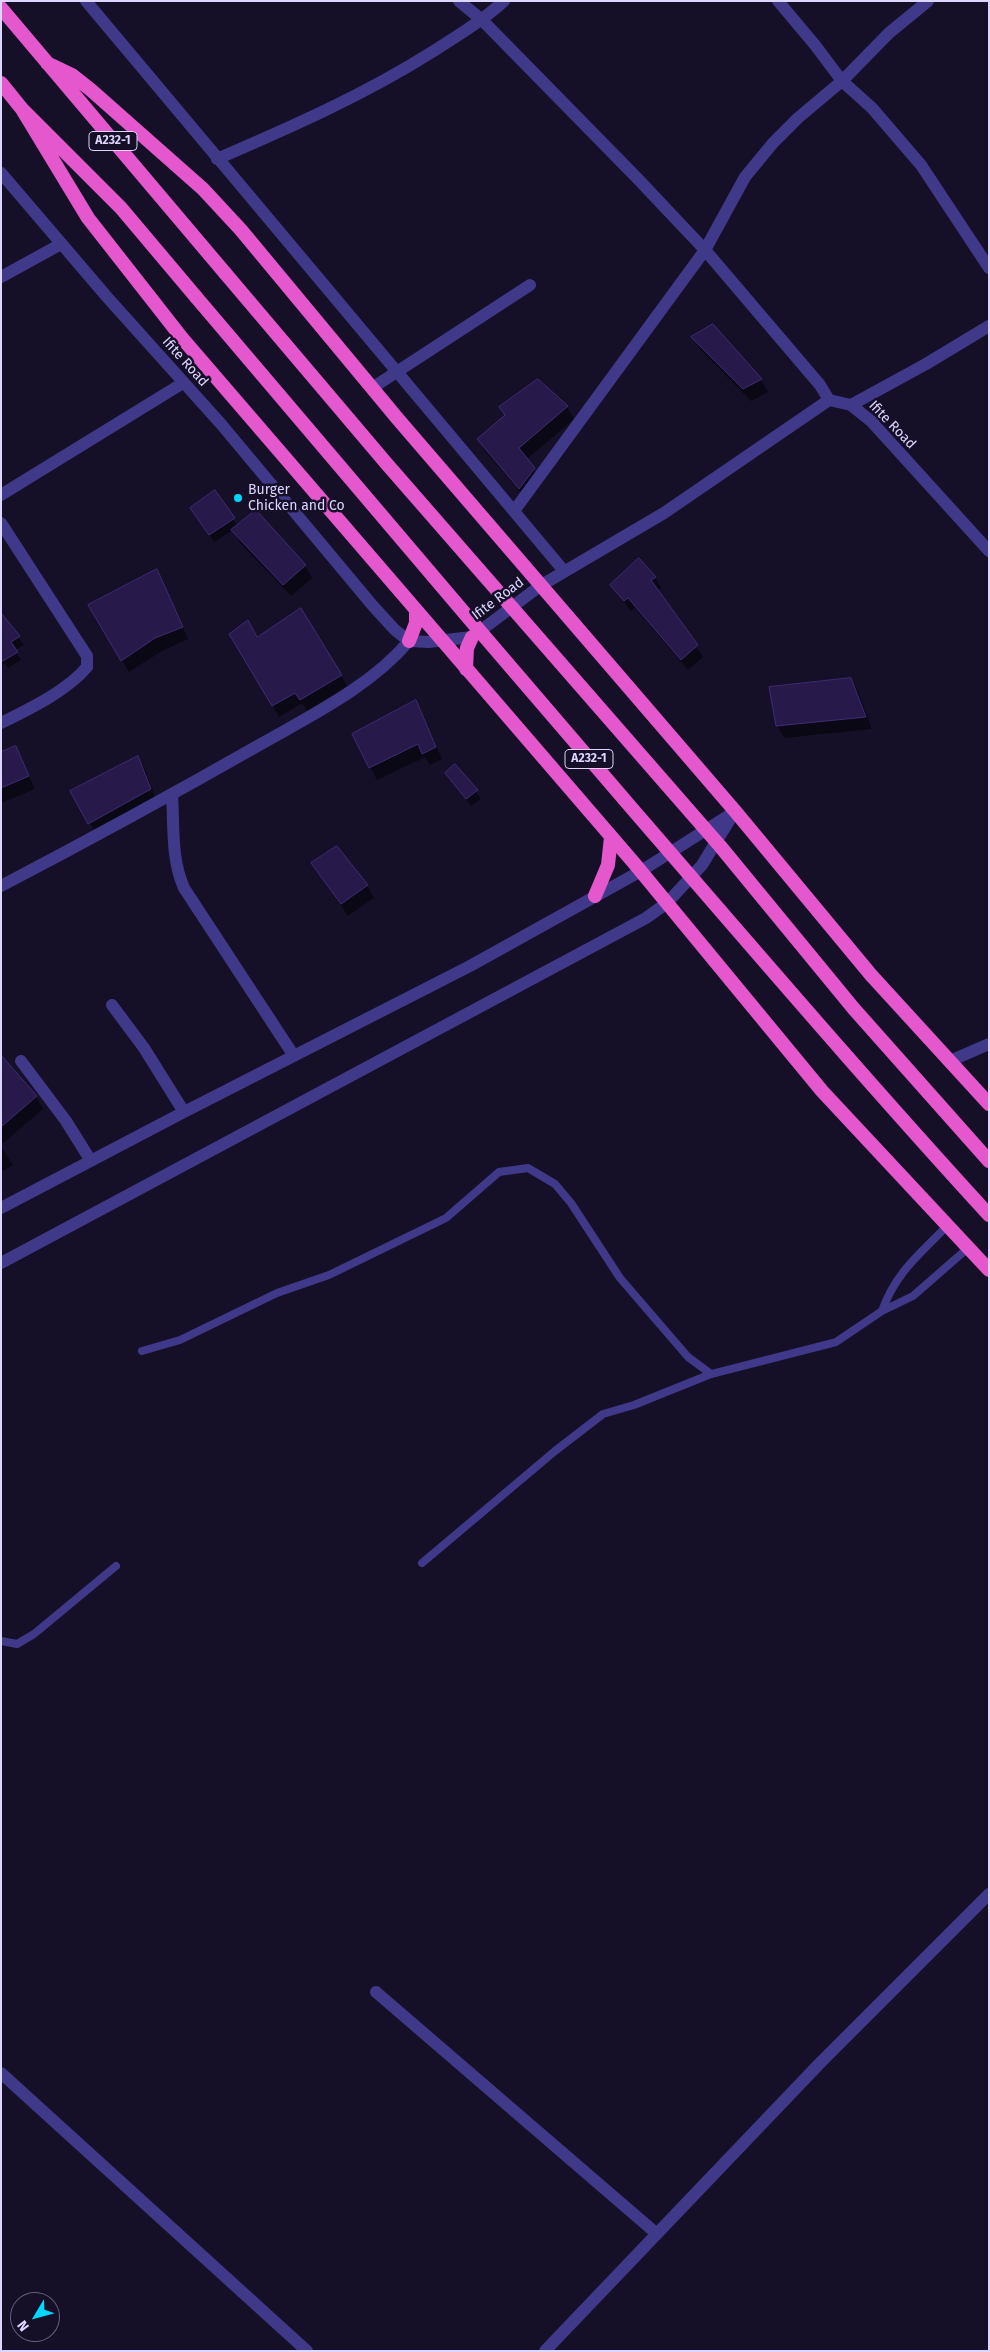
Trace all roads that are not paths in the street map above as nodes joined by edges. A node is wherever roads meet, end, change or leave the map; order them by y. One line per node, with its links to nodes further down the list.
1 (86, 1): 12 (street)
2 (459, 1): 7 (street)
3 (504, 1): 7 (street)
4 (778, 1): 9 (street)
5 (928, 1): 9 (street)
6 (1, 8): 8 (highway, A232-1)
7 (482, 20): 12 (street); 15 (street)
8 (47, 62): 22 (highway); 52 (highway, A232-1, bridge)
9 (842, 81): 15 (street); 16 (street)
10 (1, 83): 11 (highway, A232-1)
11 (22, 109): 31 (highway); 54 (highway, A232-1, bridge)
12 (217, 159): 20 (street)
13 (1, 173): 14 (street, Ifite Road)
14 (61, 244): 17 (street); 21 (street, Ifite Road)
15 (705, 250): 23 (street); 26 (street)
16 (989, 268)
17 (1, 277)
18 (530, 285): 20 (street)
19 (989, 326): 24 (street)
20 (396, 372): 22 (street); 26 (street)
21 (184, 383): 25 (street); 33 (street, Ifite Road)
22 (372, 388): 30 (highway)
23 (829, 400): 24 (street, Ifite Road); 29 (street, Ifite Road)
24 (851, 405): 28 (street, Ifite Road)
25 (1, 495)
26 (514, 511): 29 (street)
27 (1, 523): 36 (street)
28 (989, 552)
29 (564, 571): 30 (street, Ifite Road)
30 (540, 586): 32 (street, Ifite Road); 38 (highway)
31 (416, 611): 33 (highway); 34 (highway)
32 (472, 637): 34 (street, Ifite Road); 35 (highway)
33 (409, 641): 34 (street, Ifite Road); 37 (street)
34 (442, 641): 35 (highway)
35 (466, 669): 39 (highway)
36 (1, 723)
37 (172, 794): 41 (street); 46 (street)
38 (735, 811): 40 (street); 43 (street); 48 (highway)
39 (612, 837): 40 (highway); 42 (highway)
40 (641, 871): 42 (street); 43 (highway)
41 (1, 886)
42 (595, 896): 46 (street)
43 (667, 903): 55 (highway); 57 (street)
44 (112, 1005): 50 (street)
45 (989, 1044): 48 (street)
46 (294, 1056): 50 (street)
47 (21, 1061): 51 (street)
48 (950, 1061): 49 (highway)
49 (989, 1104)
50 (184, 1112): 51 (street)
51 (91, 1161): 53 (street)
52 (989, 1161)
53 (1, 1208)
54 (989, 1215)
55 (947, 1226): 56 (highway); 59 (lane)
56 (968, 1248): 58 (highway); 59 (lane)
57 (1, 1263)
58 (989, 1270)
59 (882, 1311): 61 (lane)
60 (142, 1351): 61 (lane)
61 (711, 1374): 62 (lane)
62 (422, 1563)
63 (116, 1566): 64 (lane)
64 (1, 1641)
65 (989, 1894): 68 (street)
66 (376, 1992): 68 (street)
67 (1, 2073): 69 (street)
68 (657, 2234): 70 (street)
69 (307, 2351)
70 (545, 2351)

